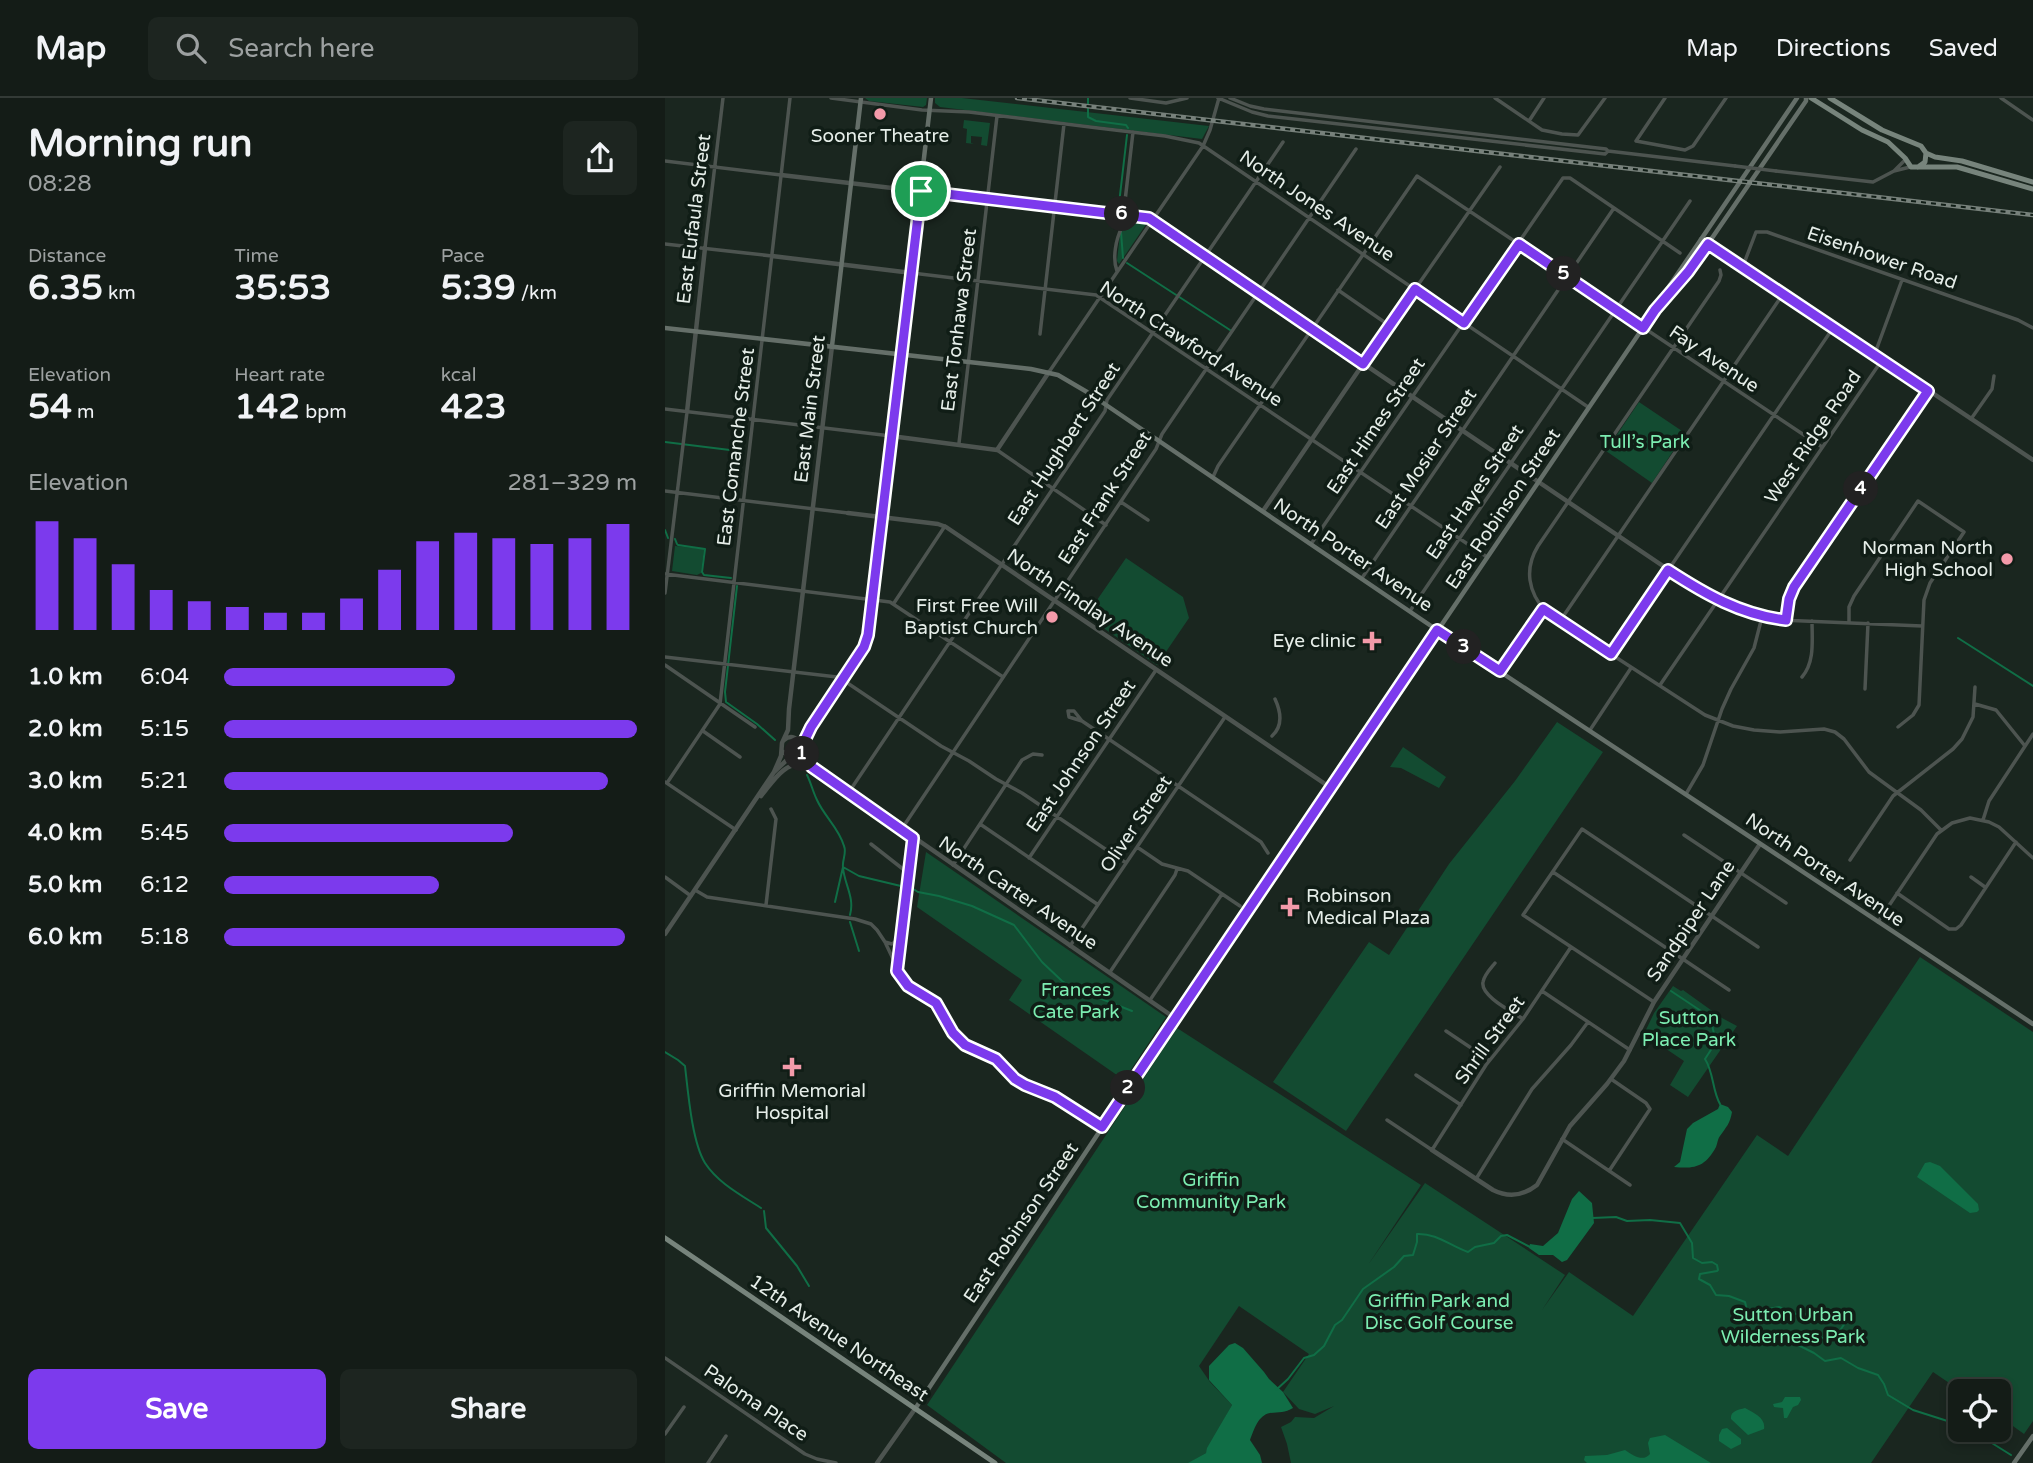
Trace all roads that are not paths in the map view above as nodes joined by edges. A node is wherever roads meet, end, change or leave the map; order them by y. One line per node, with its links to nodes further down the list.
1 (723, 98): 34 (street, East Eufaula Street)
2 (790, 98): 38 (street, East Comanche Street)
3 (831, 98): 19 (street, North Jones Avenue)
4 (931, 98): 20 (main road)
5 (1130, 98): 6 (street)
6 (1187, 98)
7 (1219, 98): 28 (street); 30 (street)
8 (1230, 98): 30 (street)
9 (1495, 98): 23 (street)
10 (1544, 98): 23 (street)
11 (1605, 98): 23 (street)
12 (1665, 98): 13 (street)
13 (1725, 98)
14 (1797, 98): 52 (main road)
15 (1806, 98): 56 (main road)
16 (1811, 98): 32 (main road)
17 (1830, 98): 27 (main road)
18 (2001, 98): 22 (street)
19 (861, 100): 20 (street, North Jones Avenue); 41 (main road, East Main Street)
20 (930, 110): 21 (street, North Jones Avenue); 43 (main road)
21 (997, 116): 24 (street, North Jones Avenue); 44 (street, East Tonhawa Street)
22 (2033, 120)
23 (1529, 121)
24 (1064, 124): 25 (street, North Jones Avenue); 46 (street)
25 (1133, 132): 28 (street, North Jones Avenue); 49 (street)
26 (1283, 142): 39 (street, East Hughbert Street)
27 (1917, 145): 31 (main road); 32 (main road)
28 (1203, 146): 39 (street, North Jones Avenue); 51 (street)
29 (1356, 149): 50 (street, East Frank Street)
30 (1608, 151): 37 (street, bridge)
31 (1926, 153): 36 (main road); 40 (main road)
32 (1905, 159): 36 (main road); 37 (street)
33 (665, 161): 34 (street)
34 (715, 167): 38 (street); 57 (street, East Eufaula Street)
35 (1500, 167): 48 (street)
36 (1914, 167): 37 (street); 42 (main road)
37 (1894, 171)
38 (781, 175): 41 (street); 60 (street, East Comanche Street)
39 (1257, 181): 50 (street, North Jones Avenue); 61 (street, East Hughbert Street)
40 (2033, 182)
41 (851, 183): 43 (street); 62 (main road, East Main Street)
42 (2033, 189)
43 (921, 191): 44 (street); 66 (main road)
44 (987, 199): 46 (street); 69 (street, East Tonhawa Street)
45 (1690, 201): 53 (street, East Hayes Street)
46 (1054, 206): 49 (street); 70 (street)
47 (1614, 208): 53 (street); 55 (street, East Himes Street); 67 (street, East Mosier Street)
48 (1469, 211): 55 (street, Fay Avenue); 59 (street, Fay Avenue); 71 (street)
49 (1119, 214): 51 (street); 65 (street)
50 (1309, 218): 59 (street, North Jones Avenue); 73 (street, East Frank Street)
51 (1152, 221): 61 (street); 65 (street)
52 (1701, 239): 56 (street); 77 (main road)
53 (1663, 241): 58 (street); 76 (street, East Hayes Street)
54 (665, 244): 57 (street)
55 (1519, 244): 67 (street, Fay Avenue); 78 (street, East Himes Street)
56 (1708, 244): 63 (street); 77 (main road)
57 (705, 248): 60 (street); 85 (street, East Eufaula Street)
58 (1680, 253)
59 (1363, 254): 71 (street, North Jones Avenue); 72 (street)
60 (772, 256): 62 (street, North Crawford Avenue); 88 (street, East Comanche Street)
61 (1205, 257): 73 (street); 86 (street, East Hughbert Street)
62 (840, 264): 66 (street, North Crawford Avenue); 89 (main road, East Main Street)
63 (1743, 266): 68 (street, Eisenhower Road); 74 (street)
64 (1720, 270): 90 (street)
65 (1117, 272): 75 (street)
66 (912, 273): 69 (street, North Crawford Avenue); 91 (main road)
67 (1568, 277): 76 (street, Fay Avenue); 92 (street, East Mosier Street)
68 (1902, 279): 83 (street, Eisenhower Road); 93 (street)
69 (978, 280): 70 (street, North Crawford Avenue); 95 (street, East Tonhawa Street)
70 (1045, 288): 75 (street, North Crawford Avenue); 87 (street)
71 (1415, 289): 78 (street, North Jones Avenue); 79 (street)
72 (1338, 290): 79 (street); 84 (street)
73 (1258, 293): 84 (street); 97 (street, East Frank Street)
74 (1783, 294): 82 (street); 100 (street)
75 (1100, 297): 86 (street, North Crawford Avenue); 98 (street)
76 (1616, 310): 81 (street, Fay Avenue); 101 (street, East Hayes Street)
77 (1655, 310): 81 (main road, East Robinson Street)
78 (1464, 323): 92 (street, North Jones Avenue); 103 (street, East Himes Street)
79 (1390, 326): 96 (street)
80 (665, 328): 85 (main road, North Porter Avenue)
81 (1643, 328): 90 (street, Fay Avenue); 106 (main road, East Robinson Street)
82 (1833, 328): 93 (street); 109 (street)
83 (2033, 328)
84 (1311, 329): 96 (street); 105 (street)
85 (695, 331): 88 (main road, North Porter Avenue); 108 (street, East Eufaula Street)
86 (1153, 333): 97 (street, North Crawford Avenue); 104 (street, East Hughbert Street)
87 (1040, 334)
88 (763, 338): 89 (main road, North Porter Avenue); 110 (street, East Comanche Street)
89 (832, 346): 91 (main road, North Porter Avenue); 112 (street, East Main Street)
90 (1673, 348): 100 (street, Fay Avenue); 130 (street)
91 (901, 355): 95 (main road, North Porter Avenue); 114 (street)
92 (1513, 356): 101 (street, North Jones Avenue); 113 (street, East Mosier Street)
93 (1874, 356): 94 (street)
94 (1882, 360): 102 (street); 118 (street, West Ridge Road)
95 (968, 362): 98 (main road, North Porter Avenue); 117 (street, East Tonhawa Street)
96 (1363, 364): 103 (street); 115 (street)
97 (1206, 369): 105 (street, North Crawford Avenue); 116 (street, East Frank Street)
98 (1049, 372): 104 (main road, North Porter Avenue); 119 (street)
99 (1994, 376): 111 (street)
100 (1723, 382): 109 (street, Fay Avenue); 139 (street)
101 (1562, 389): 106 (street, North Jones Avenue); 121 (street, East Hayes Street)
102 (1928, 391): 111 (street); 157 (street)
103 (1413, 397): 113 (street); 122 (street, East Himes Street)
104 (1106, 405): 116 (main road, North Porter Avenue); 125 (street, East Hughbert Street)
105 (1260, 405): 115 (street, North Crawford Avenue); 123 (street)
106 (1589, 408): 124 (main road, East Robinson Street)
107 (665, 409): 108 (street)
108 (687, 412): 110 (street); 127 (street, East Eufaula Street)
109 (1774, 415): 118 (street, Fay Avenue); 144 (street)
110 (753, 419): 112 (street); 128 (street, East Comanche Street)
111 (1971, 419): 120 (street)
112 (822, 428): 114 (street); 132 (street, East Main Street)
113 (1461, 431): 121 (street); 131 (street, East Mosier Street)
114 (891, 436): 117 (street); 135 (street)
115 (1311, 439): 122 (street, North Crawford Avenue); 133 (street)
116 (1159, 441): 123 (main road, North Porter Avenue); 129 (street, East Frank Street)
117 (959, 443): 119 (street)
118 (1822, 447): 151 (street, West Ridge Road)
119 (997, 450): 125 (street)
120 (2033, 460)
121 (1511, 464): 124 (street); 140 (street, East Hayes Street)
122 (1361, 473): 131 (street, North Crawford Avenue); 141 (street, East Himes Street)
123 (1213, 478): 133 (main road, North Porter Avenue)
124 (1537, 483): 130 (street); 142 (main road, East Robinson Street)
125 (1053, 487): 137 (street); 143 (street, East Hughbert Street)
126 (665, 491): 127 (street, North Findlay Avenue)
127 (676, 493): 128 (street, North Findlay Avenue); 145 (street, East Eufaula Street)
128 (743, 501): 132 (street, North Findlay Avenue); 147 (street, East Comanche Street)
129 (1121, 502): 136 (street); 137 (street, East Frank Street)
130 (1567, 503): 139 (street); 154 (street)
131 (1410, 506): 140 (street, North Crawford Avenue); 146 (street, East Mosier Street)
132 (813, 509): 134 (street, North Findlay Avenue); 148 (street, East Main Street)
133 (1263, 511): 141 (main road, North Porter Avenue)
134 (848, 513): 135 (street, North Findlay Avenue)
135 (882, 517): 138 (street, North Findlay Avenue); 150 (street)
136 (1148, 520)
137 (1106, 524): 152 (street, East Frank Street)
138 (945, 526): 143 (street, North Findlay Avenue); 153 (street)
139 (1618, 536): 144 (street); 158 (street)
140 (1459, 539): 142 (street, North Crawford Avenue); 155 (street, East Hayes Street)
141 (1311, 544): 146 (main road, North Porter Avenue)
142 (1487, 557): 163 (main road, East Robinson Street)
143 (1002, 565): 152 (street, North Findlay Avenue); 164 (street, East Hughbert Street)
144 (1668, 570): 151 (street); 165 (street)
145 (666, 574): 147 (street); 149 (street, East Eufaula Street)
146 (1362, 578): 155 (main road, North Porter Avenue)
147 (734, 582): 148 (street); 167 (street, East Comanche Street)
148 (803, 591): 150 (street); 172 (street, East Main Street)
149 (665, 593)
150 (872, 599): 153 (street); 175 (street)
151 (1718, 600): 156 (street); 176 (street, West Ridge Road)
152 (1055, 601): 170 (street, North Findlay Avenue); 173 (street, East Frank Street)
153 (894, 603): 164 (street)
154 (1543, 609): 158 (street); 171 (street)
155 (1410, 611): 163 (main road, North Porter Avenue)
156 (1762, 616): 157 (street); 185 (street)
157 (1786, 620): 159 (street)
158 (1560, 621): 165 (street)
159 (1812, 621): 160 (street); 174 (street)
160 (1849, 623): 161 (street); 162 (street)
161 (1868, 623): 162 (street); 178 (street)
162 (1923, 626): 189 (street)
163 (1437, 630): 171 (main road, North Porter Avenue); 209 (main road, East Robinson Street)
164 (950, 641): 173 (street); 182 (street, East Hughbert Street)
165 (1611, 654): 169 (street)
166 (665, 657): 167 (street)
167 (725, 664): 172 (street); 180 (street, East Comanche Street)
168 (665, 665): 180 (street)
169 (1632, 668): 176 (street); 190 (street)
170 (1156, 670): 183 (street, North Findlay Avenue); 195 (street, East Johnson Street)
171 (1500, 671): 190 (main road, North Porter Avenue)
172 (793, 672): 175 (street); 184 (street, East Main Street)
173 (1003, 677): 200 (street, East Frank Street)
174 (1802, 677)
175 (843, 680): 182 (street); 188 (street)
176 (1660, 686): 185 (street)
177 (1975, 687): 181 (street)
178 (1865, 689)
179 (1275, 699): 193 (street)
180 (720, 704): 187 (street); 191 (street, East Comanche Street)
181 (1975, 704): 197 (street); 211 (street)
182 (899, 717): 200 (street); 210 (street, East Hughbert Street)
183 (1225, 717): 208 (street, Oliver Street); 209 (street, North Findlay Avenue)
184 (789, 719): 194 (street, East Main Street); 196 (street, East Main Street)
185 (1718, 720): 211 (street); 212 (street)
186 (1082, 721): 195 (street)
187 (755, 727)
188 (811, 727): 194 (street); 198 (street)
189 (1898, 727)
190 (1590, 730): 212 (main road, North Porter Avenue)
191 (703, 731): 202 (street); 206 (street, East Comanche Street)
192 (2033, 734): 197 (street)
193 (1272, 736)
194 (796, 738): 196 (street); 198 (street)
195 (1110, 739): 208 (street); 215 (street, East Johnson Street)
196 (783, 740): 199 (street)
197 (2025, 746): 216 (street)
198 (801, 749): 203 (street); 204 (street, North Carter Avenue)
199 (782, 751): 203 (street); 205 (street)
200 (953, 752): 207 (street); 219 (street, East Frank Street)
201 (1042, 755): 207 (street)
202 (740, 757)
203 (791, 757): 204 (street, North Carter Avenue); 205 (street)
204 (809, 765): 210 (street, North Carter Avenue); 214 (street)
205 (774, 772): 214 (street)
206 (666, 783): 218 (street)
207 (1007, 785): 215 (street); 217 (street)
208 (1179, 786): 226 (street, Oliver Street); 227 (street)
209 (1331, 788): 263 (main road, East Robinson Street)
210 (849, 792): 219 (street, North Carter Avenue)
211 (1896, 793): 220 (street); 230 (street)
212 (1686, 794): 225 (main road, North Porter Avenue)
213 (771, 809): 245 (street)
214 (747, 813): 218 (street)
215 (1059, 817): 228 (street, East Johnson Street); 231 (street)
216 (1983, 820): 220 (street); 223 (street)
217 (980, 824): 228 (street); 232 (street)
218 (736, 830): 240 (street)
219 (901, 830): 222 (street, North Carter Avenue)
220 (1941, 830): 241 (street)
221 (1684, 835): 235 (street)
222 (913, 838): 232 (street, North Carter Avenue); 236 (street)
223 (2016, 842): 229 (street); 239 (street)
224 (871, 844): 236 (street)
225 (1760, 844): 235 (street, Sandpiper Lane); 248 (main road, North Porter Avenue)
226 (1137, 847): 231 (street, Oliver Street); 233 (street)
227 (1268, 853)
228 (1029, 858): 244 (street)
229 (2033, 858)
230 (1850, 860)
231 (1126, 863): 244 (street, Oliver Street)
232 (953, 866): 252 (street, North Carter Avenue)
233 (1177, 869): 242 (street); 258 (street)
234 (1553, 872): 247 (street); 253 (street); 255 (street)
235 (1740, 873): 243 (street); 247 (street, Sandpiper Lane)
236 (909, 874): 250 (street)
237 (665, 877): 240 (street)
238 (1971, 877): 239 (street)
239 (1985, 887): 241 (street)
240 (693, 893): 245 (street); 249 (street)
241 (1897, 893): 248 (street)
242 (1222, 894): 246 (street); 261 (street)
243 (1786, 903)
244 (1098, 904): 252 (street, Oliver Street)
245 (766, 905): 251 (street)
246 (1240, 906)
247 (1711, 916): 254 (street); 255 (street, Sandpiper Lane)
248 (1878, 922): 266 (main road, North Porter Avenue)
249 (665, 934)
250 (903, 934): 251 (street); 257 (street)
251 (885, 942): 257 (street)
252 (1070, 946): 258 (street, North Carter Avenue)
253 (1571, 947): 260 (street, Shrill Street); 262 (street)
254 (1758, 947)
255 (1682, 959): 259 (street); 262 (street, Sandpiper Lane)
256 (1495, 963): 264 (street)
257 (897, 971): 274 (street)
258 (1109, 973): 261 (street, North Carter Avenue)
259 (1729, 990)
260 (1542, 991): 264 (street, Shrill Street); 265 (street)
261 (1150, 1000): 263 (street, North Carter Avenue)
262 (1654, 1002): 268 (street, Sandpiper Lane)
263 (1175, 1018): 274 (main road, East Robinson Street)
264 (1523, 1019): 269 (street, Shrill Street)
265 (1588, 1022): 268 (street); 278 (street)
266 (2033, 1024)
267 (1446, 1031): 269 (street)
268 (1630, 1050): 271 (street, Sandpiper Lane)
269 (1489, 1060): 272 (street, Shrill Street)
270 (1416, 1075): 272 (street)
271 (1611, 1079): 275 (street, Sandpiper Lane); 277 (street)
272 (1461, 1105): 276 (street, Shrill Street)
273 (1387, 1120): 276 (street, Sandpiper Lane)
274 (1102, 1127): 283 (main road, East Robinson Street)
275 (1562, 1139): 277 (street); 278 (street, Sandpiper Lane)
276 (1432, 1150): 278 (street, Sandpiper Lane)
277 (1609, 1171): 279 (street)
278 (1476, 1179)
279 (1630, 1185)
280 (665, 1238): 283 (main road, 12th Avenue Northeast)
281 (665, 1358): 288 (street, Paloma Place)
282 (684, 1407): 284 (street)
283 (915, 1409): 289 (street, East Robinson Street); 290 (main road, 12th Avenue Northeast)
284 (665, 1434)
285 (726, 1436): 287 (street)
286 (2033, 1436): 291 (main road)
287 (708, 1463)
288 (836, 1463)
289 (877, 1463)
290 (995, 1463)
291 (2014, 1463)

